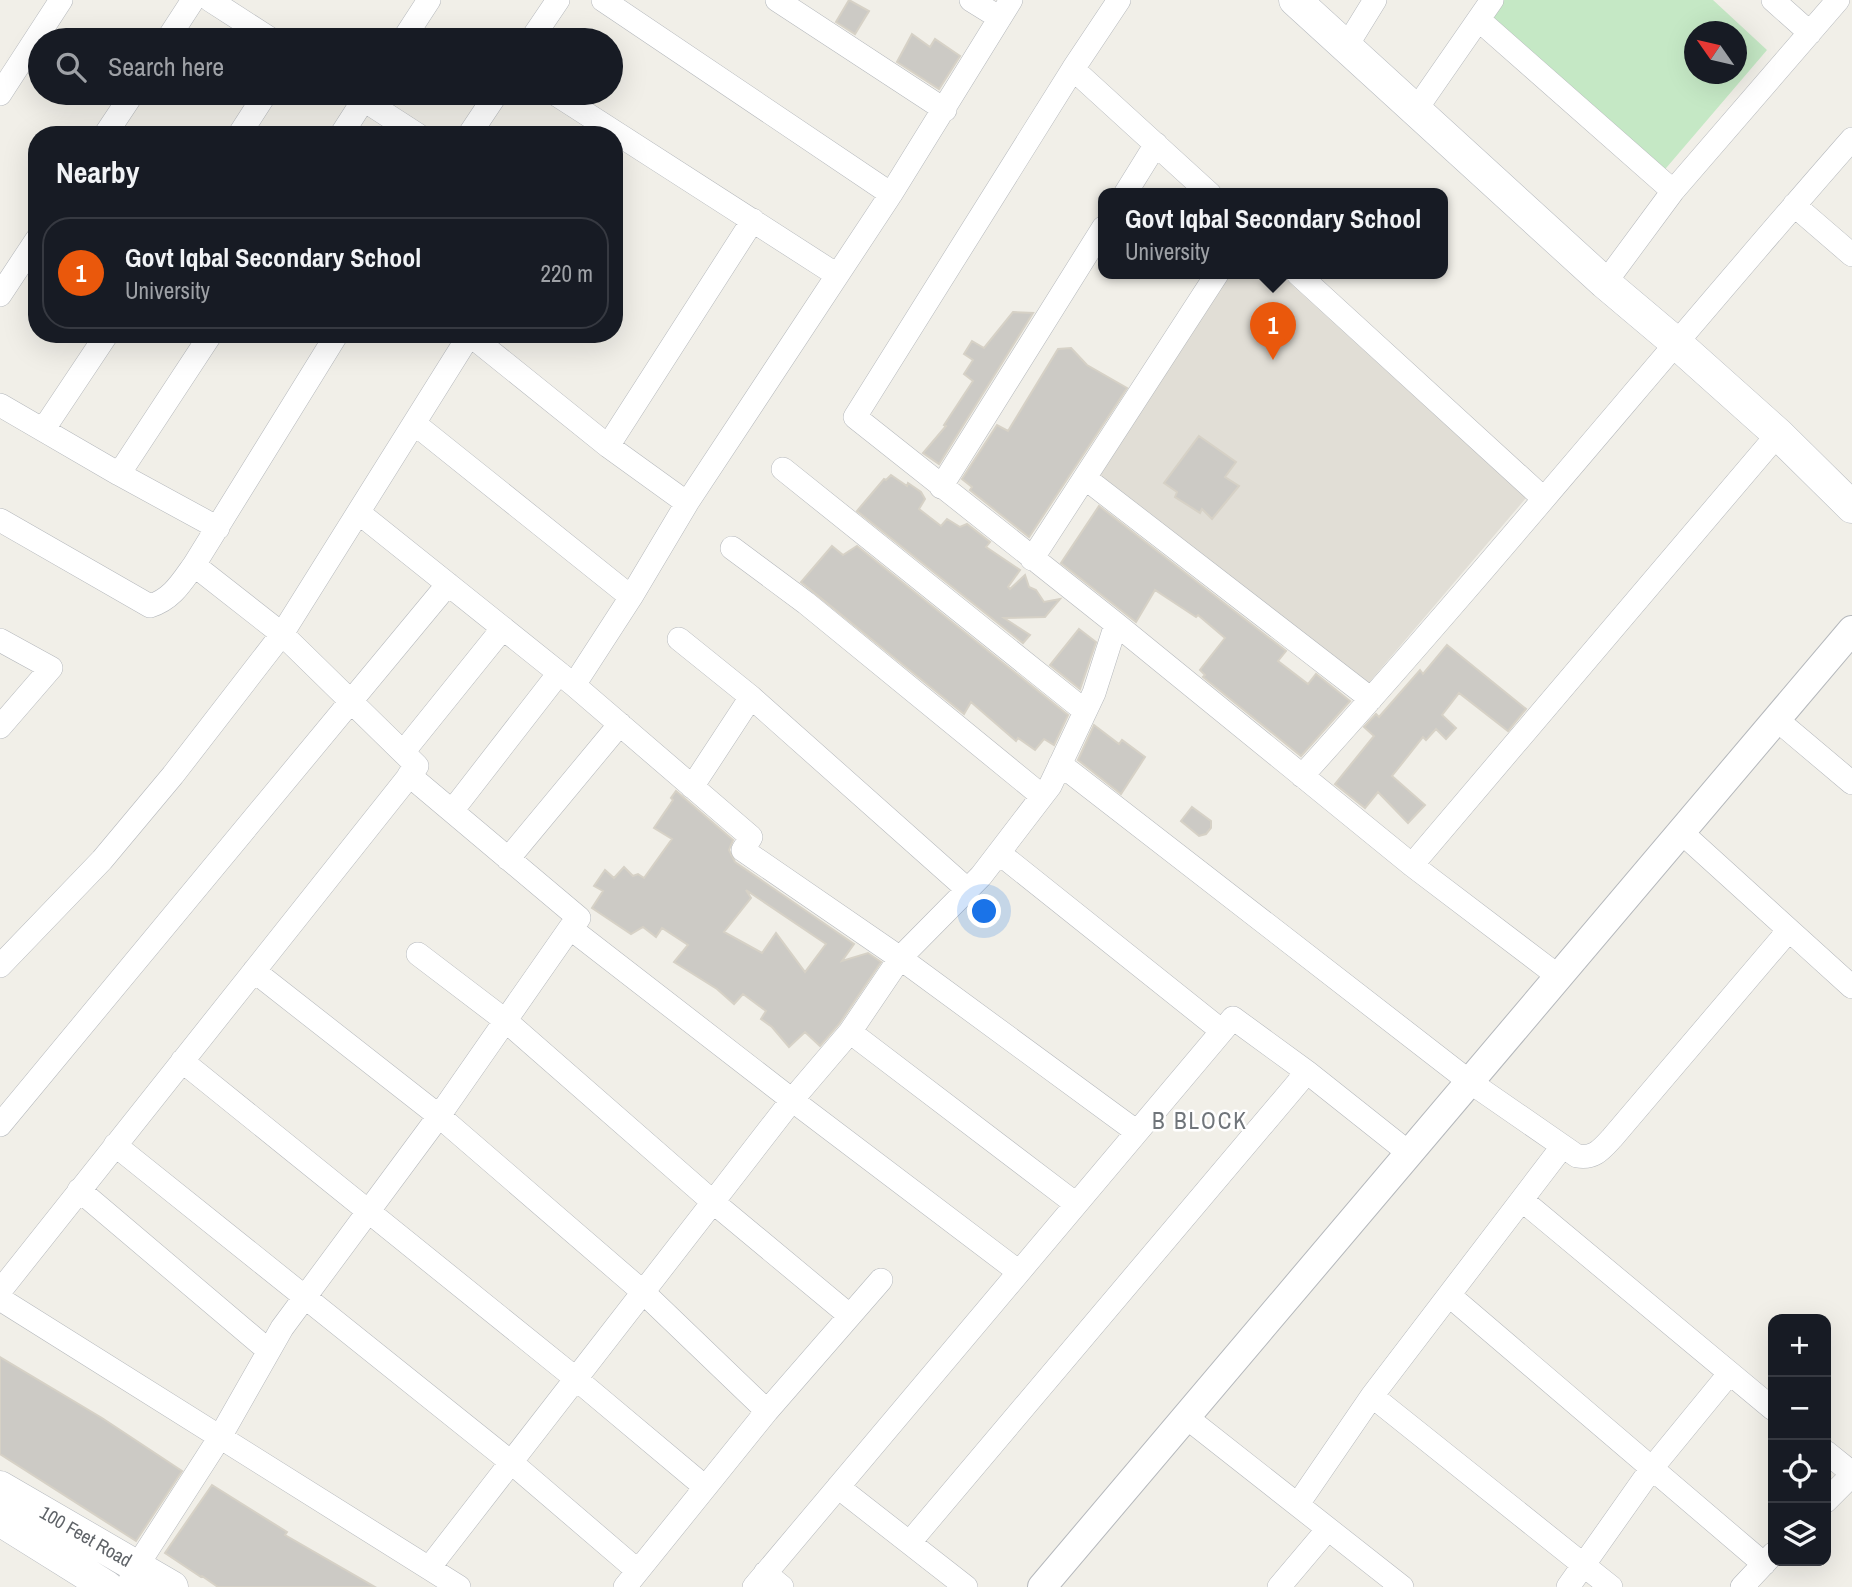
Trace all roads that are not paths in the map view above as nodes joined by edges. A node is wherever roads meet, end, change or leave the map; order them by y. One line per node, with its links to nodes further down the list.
1 (61, 0): 17 (street)
2 (193, 0): 18 (street)
3 (210, 0): 19 (street)
4 (429, 0): 20 (street)
5 (558, 0): 21 (street)
6 (603, 0): 47 (street)
7 (777, 0): 33 (street)
8 (971, 0): 15 (street)
9 (1119, 0): 25 (street)
10 (1295, 0): 23 (main road)
11 (1376, 0): 23 (street)
12 (1492, 0): 16 (street)
13 (1773, 0): 22 (street)
14 (1838, 0): 22 (street)
15 (1005, 9): 33 (street)
16 (1479, 20): 34 (street); 46 (street)
17 (43, 28)
18 (175, 28)
19 (253, 28)
20 (411, 28)
21 (539, 28)
22 (1810, 33): 46 (street)
23 (1346, 47): 34 (main road)
24 (28, 51): 26 (street)
25 (1073, 69): 43 (street); 72 (street)
26 (0, 94)
27 (125, 105): 35 (street)
28 (258, 105): 36 (street)
29 (357, 105): 37 (street)
30 (376, 105): 38 (street)
31 (489, 105): 39 (street)
32 (569, 105): 40 (street)
33 (945, 110): 47 (street)
34 (1415, 111): 56 (main road)
35 (111, 126)
36 (245, 126)
37 (346, 126)
38 (405, 126)
39 (475, 126)
40 (594, 126)
41 (1852, 139): 48 (street)
42 (623, 144): 49 (street)
43 (1156, 144): 44 (street); 45 (street)
44 (1129, 188)
45 (1204, 188)
46 (1674, 191): 56 (street)
47 (891, 194): 53 (street)
48 (1794, 205): 52 (street); 58 (street)
49 (753, 220): 53 (street); 68 (street)
50 (1098, 236): 72 (street)
51 (28, 253): 57 (street)
52 (1852, 255)
53 (838, 275): 74 (street)
54 (1214, 279): 71 (street)
55 (1303, 279): 73 (street)
56 (1605, 284): 58 (main road)
57 (0, 295)
58 (1675, 342): 67 (main road); 73 (street)
59 (101, 343): 66 (street)
60 (205, 343): 70 (street)
61 (331, 343): 78 (street)
62 (465, 343): 65 (street)
63 (480, 343): 68 (street)
64 (0, 405): 66 (street)
65 (415, 424): 76 (street); 83 (street)
66 (43, 430): 70 (street)
67 (1778, 434): 75 (main road); 109 (street)
68 (608, 446): 74 (street)
69 (783, 469): 94 (street)
70 (119, 474): 78 (street)
71 (1085, 478): 80 (street); 92 (street)
72 (941, 487): 80 (street)
73 (1543, 498): 92 (street)
74 (687, 503): 83 (street)
75 (1852, 507)
76 (359, 513): 82 (street); 87 (street)
77 (0, 520): 81 (street)
78 (218, 528): 81 (street)
79 (732, 548): 104 (street)
80 (1032, 559): 84 (street)
81 (194, 565): 87 (street)
82 (448, 584): 85 (street); 93 (street)
83 (631, 597): 90 (street)
84 (1116, 624): 94 (street); 101 (street)
85 (503, 628): 90 (street); 98 (street)
86 (1852, 630): 95 (street)
87 (282, 634): 93 (street); 115 (street)
88 (678, 639): 91 (street)
89 (0, 640): 97 (street)
90 (567, 679): 96 (street); 105 (street)
91 (751, 696): 103 (street); 110 (street)
92 (1371, 699): 101 (street)
93 (352, 701): 98 (street); 127 (street)
94 (1085, 711): 99 (street)
95 (1776, 719): 102 (street); 106 (street)
96 (620, 724): 103 (street); 108 (street)
97 (0, 727)
98 (404, 751): 100 (street)
99 (1060, 764): 104 (street); 124 (street)
100 (409, 775): 105 (street); 116 (street)
101 (1302, 776): 109 (street)
102 (1852, 783)
103 (692, 787): 114 (street)
104 (1042, 796): 107 (street)
105 (452, 811): 108 (street)
106 (1681, 832): 112 (street); 117 (street)
107 (999, 853): 110 (street); 120 (street)
108 (508, 859): 111 (street)
109 (1412, 865): 117 (street)
110 (968, 890): 114 (street)
111 (570, 928): 119 (street); 125 (street)
112 (1789, 930): 118 (street); 130 (street)
113 (418, 954): 119 (street)
114 (900, 958): 121 (street); 128 (street)
115 (0, 966)
116 (254, 971): 122 (street); 126 (street)
117 (1558, 976): 124 (street)
118 (1852, 987)
119 (506, 1021): 126 (street); 134 (street)
120 (1223, 1031): 123 (street); 128 (street)
121 (850, 1032): 125 (street); 135 (street)
122 (182, 1061): 129 (street); 136 (street)
123 (1307, 1072): 131 (street); 164 (street)
124 (1470, 1082): 130 (street); 131 (street)
125 (792, 1100): 134 (street); 137 (street)
126 (439, 1116): 136 (street); 140 (street)
127 (0, 1125)
128 (1137, 1132): 135 (street)
129 (115, 1145): 132 (street); 142 (street)
130 (1562, 1147): 133 (street)
131 (1409, 1153): 151 (street)
132 (79, 1190): 139 (street); 145 (street)
133 (1522, 1200): 141 (street); 146 (street)
134 (713, 1202): 140 (street); 144 (street)
135 (1076, 1204): 137 (street)
136 (368, 1213): 142 (street); 147 (street)
137 (1019, 1272): 159 (street)
138 (881, 1280): 144 (street)
139 (0, 1292)
140 (643, 1292): 147 (street); 150 (street)
141 (1450, 1296): 148 (street); 155 (street)
142 (305, 1298): 145 (street); 154 (street)
143 (0, 1299): 152 (street)
144 (849, 1315): 150 (street)
145 (270, 1351): 152 (street)
146 (1729, 1374): 149 (street); 155 (street)
147 (575, 1378): 154 (street); 158 (street)
148 (1372, 1396): 161 (street); 166 (street)
149 (1768, 1405)
150 (766, 1411): 158 (street)
151 (1186, 1417): 161 (street); 175 (street)
152 (220, 1437): 167 (street); 168 (street)
153 (1831, 1456): 156 (street)
154 (512, 1463): 167 (street); 169 (street)
155 (1652, 1468): 165 (street); 166 (street)
156 (1852, 1474): 160 (street)
157 (0, 1487): 168 (main road, 100 Feet Road)
158 (705, 1487): 169 (street)
159 (838, 1487): 164 (street); 170 (street)
160 (1831, 1496)
161 (1298, 1504): 163 (street)
162 (0, 1520): 171 (main road, 100 Feet Road)
163 (1328, 1530): 176 (street); 177 (street)
164 (910, 1542): 174 (street)
165 (1768, 1559): 180 (street)
166 (1582, 1565): 178 (street); 179 (street)
167 (429, 1568): 173 (street)
168 (132, 1576): 172 (main road, 100 Feet Road)
169 (631, 1579)
170 (767, 1582)
171 (107, 1587)
172 (172, 1587)
173 (459, 1587)
174 (966, 1587)
175 (1042, 1587)
176 (1279, 1587)
177 (1402, 1587)
178 (1568, 1587)
179 (1611, 1587)
180 (1742, 1587)

